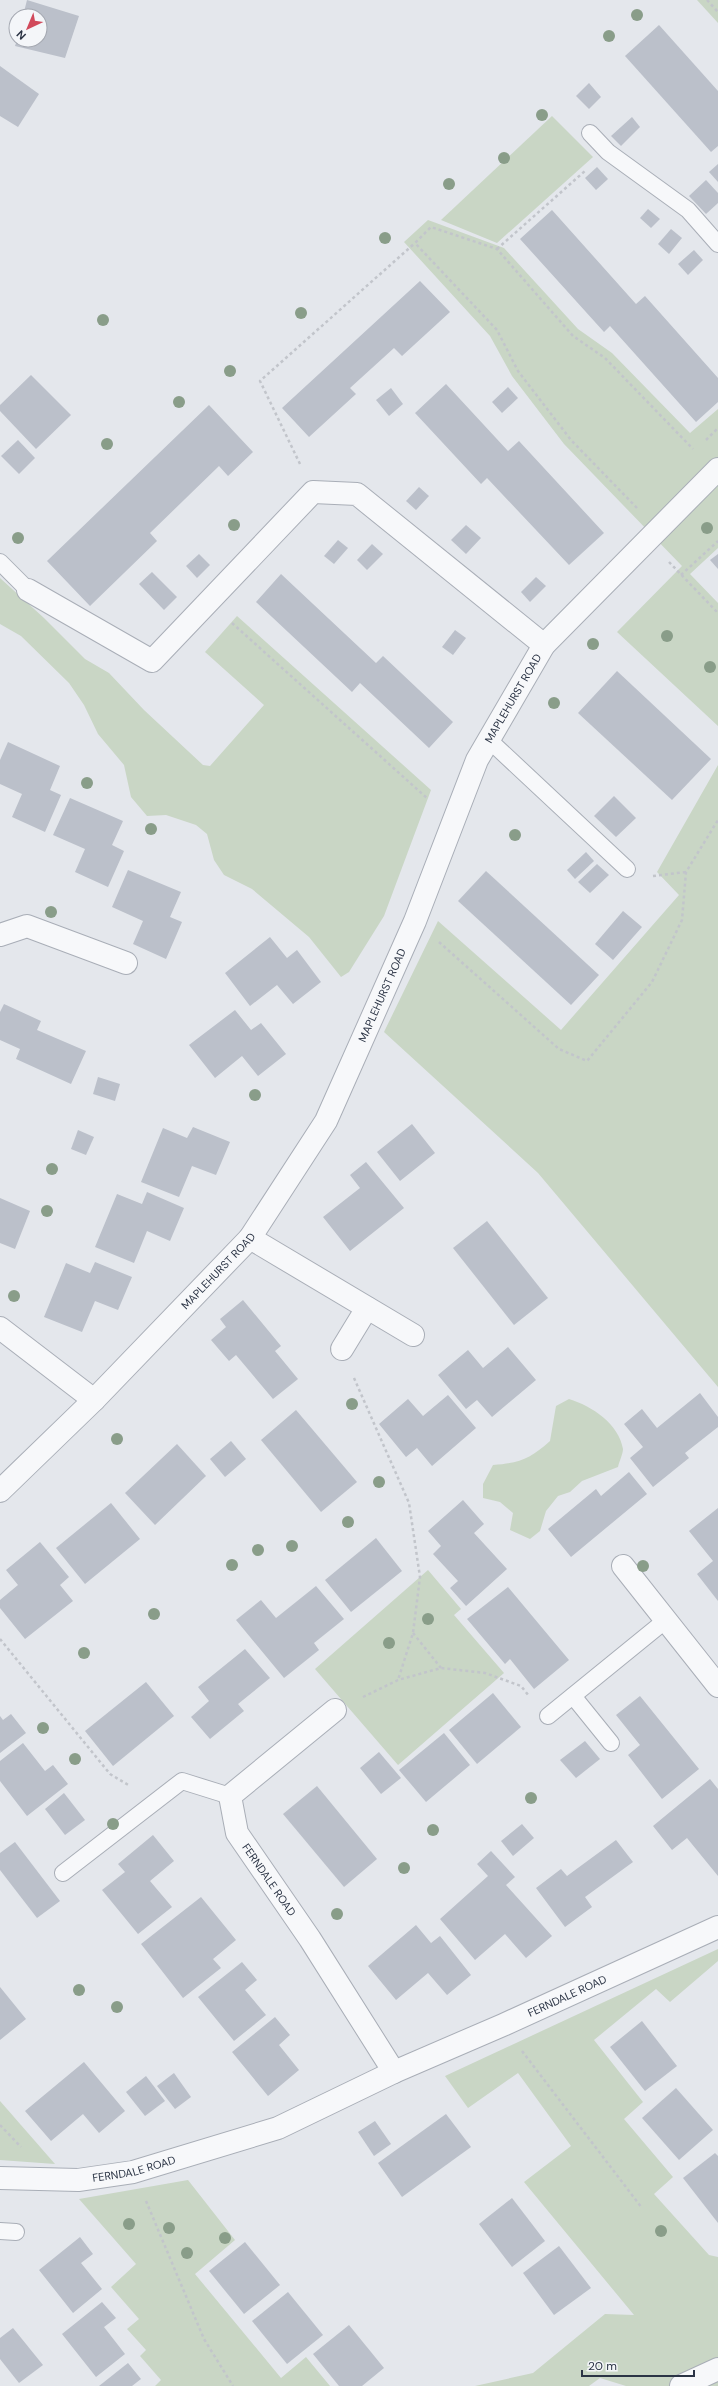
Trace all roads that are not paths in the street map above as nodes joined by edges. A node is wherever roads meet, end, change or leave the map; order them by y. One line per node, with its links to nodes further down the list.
1 (590, 134): 2 (lane)
2 (718, 244)
3 (718, 469): 6 (street, MAPLEHURST ROAD)
4 (0, 562): 5 (lane)
5 (28, 590): 6 (street)
6 (544, 645): 7 (street, MAPLEHURST ROAD)
7 (489, 740): 8 (lane); 11 (street, MAPLEHURST ROAD)
8 (627, 869)
9 (0, 935): 10 (street)
10 (126, 962)
11 (250, 1238): 12 (street); 16 (street, MAPLEHURST ROAD)
12 (367, 1308): 14 (street); 15 (street)
13 (0, 1328): 16 (street)
14 (413, 1335)
15 (342, 1349)
16 (94, 1400): 17 (street, MAPLEHURST ROAD)
17 (0, 1491)
18 (624, 1566): 19 (street)
19 (666, 1620): 20 (street); 21 (lane)
20 (718, 1686)
21 (573, 1696): 23 (lane); 24 (lane)
22 (335, 1710): 25 (street)
23 (548, 1716)
24 (611, 1743)
25 (230, 1796): 26 (lane); 28 (street, FERNDALE ROAD)
26 (63, 1873)
27 (718, 1927): 28 (street, FERNDALE ROAD)
28 (394, 2072): 29 (street, FERNDALE ROAD)
29 (0, 2178)
30 (718, 2369): 31 (street)
31 (681, 2386)

